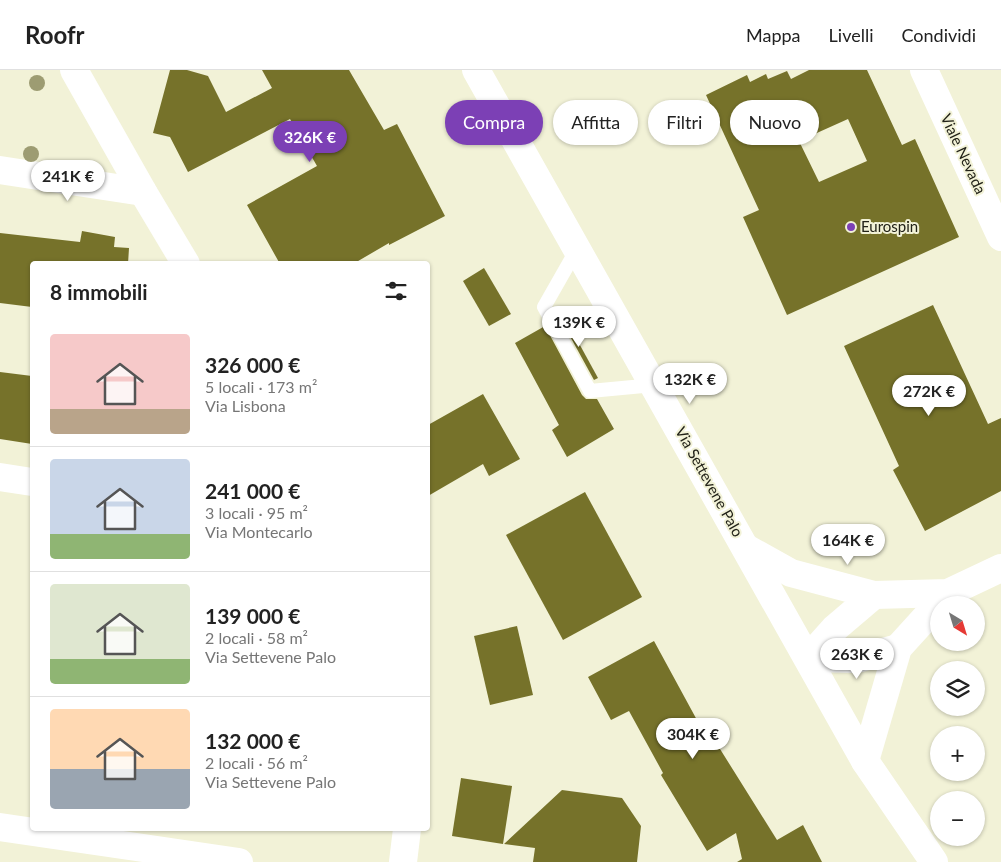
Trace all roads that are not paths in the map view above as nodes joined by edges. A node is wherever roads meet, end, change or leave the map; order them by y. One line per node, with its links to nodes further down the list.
1 (74, 70): 5 (street)
2 (476, 70): 7 (street, Via Settevene Palo)
3 (924, 70): 6 (street, Viale Nevada)
4 (0, 170): 5 (street)
5 (142, 192): 8 (street)
6 (1001, 237)
7 (577, 249): 9 (street, Via Settevene Palo); 9 (lane)
8 (184, 261)
9 (654, 385): 12 (street, Via Settevene Palo)
10 (0, 477): 11 (street)
11 (30, 482)
12 (746, 548): 15 (street); 17 (street, Via Settevene Palo)
13 (1001, 568): 14 (street)
14 (948, 593): 15 (street); 16 (street)
15 (874, 595): 17 (street)
16 (898, 648): 17 (street); 18 (street)
17 (808, 658): 18 (street, Via Settevene Palo)
18 (865, 761): 23 (street, Via Settevene Palo)
19 (0, 827): 21 (street)
20 (407, 831): 22 (street)
21 (239, 862)
22 (403, 862)
23 (934, 862)

